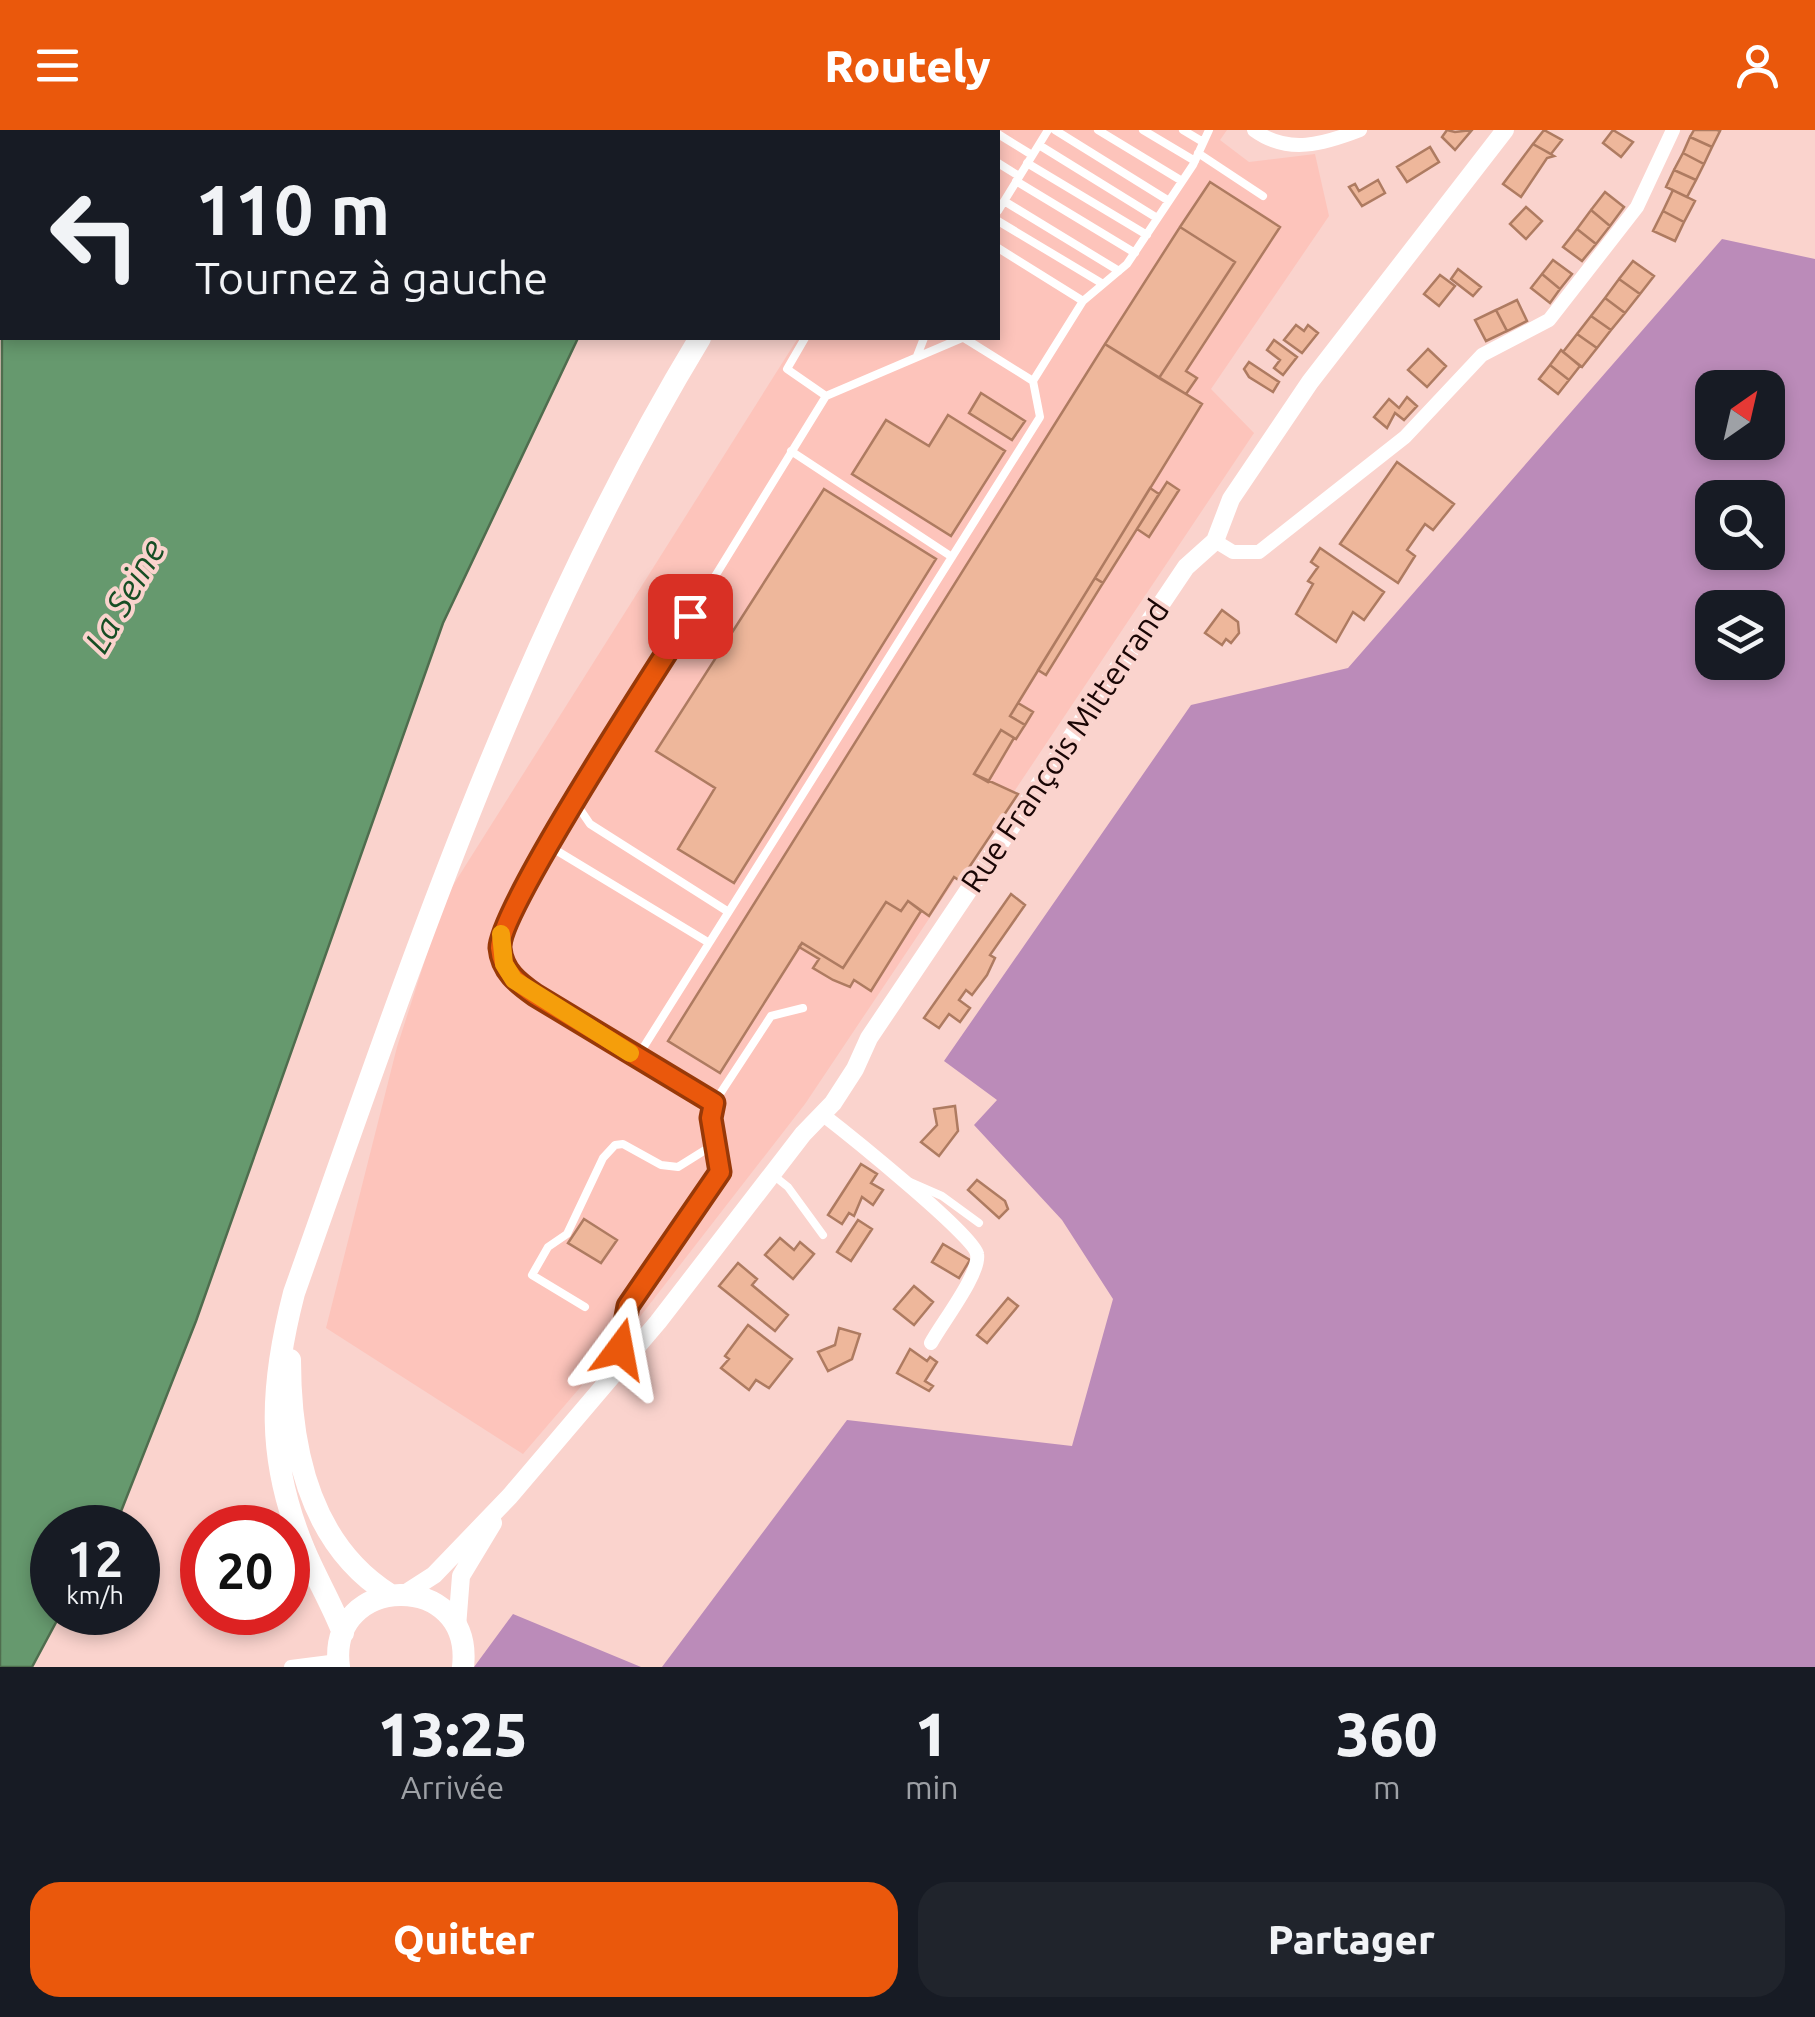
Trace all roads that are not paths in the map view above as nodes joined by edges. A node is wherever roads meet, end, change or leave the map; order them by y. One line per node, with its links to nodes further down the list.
1 (1034, 130): 10 (lane)
2 (1098, 130): 17 (lane)
3 (1144, 130): 13 (lane)
4 (1184, 130): 12 (lane)
5 (1209, 130): 12 (lane)
6 (1254, 130): 7 (street)
7 (1360, 130)
8 (1505, 130): 38 (street, Rue François Mitterrand)
9 (1674, 130): 38 (street)
10 (1046, 135): 14 (lane); 20 (lane); 21 (lane)
11 (1000, 136): 14 (lane)
12 (1203, 142): 13 (lane)
13 (1196, 157): 17 (lane); 18 (lane)
14 (1030, 159): 16 (lane); 23 (lane)
15 (1000, 165): 16 (lane)
16 (1018, 178): 19 (lane); 25 (lane)
17 (1182, 181): 20 (lane)
18 (1263, 196)
19 (1002, 197): 26 (lane)
20 (1169, 201): 21 (lane)
21 (1158, 218): 23 (lane)
22 (1000, 222): 27 (lane)
23 (1147, 234): 25 (lane)
24 (1000, 249): 28 (lane)
25 (1135, 252): 26 (lane)
26 (1119, 271): 27 (lane)
27 (1103, 284): 28 (lane)
28 (1084, 301): 35 (lane)
29 (699, 340): 53 (main road)
30 (804, 340): 36 (lane)
31 (923, 340): 34 (lane)
32 (958, 340): 34 (lane)
33 (966, 340): 35 (lane)
34 (916, 357): 36 (lane)
35 (1033, 381): 39 (lane)
36 (826, 396): 37 (lane)
37 (790, 451): 39 (lane); 40 (lane)
38 (1215, 541): 47 (street, Rue François Mitterrand)
39 (952, 557): 42 (lane)
40 (576, 802): 41 (lane); 42 (lane)
41 (548, 846): 43 (lane); 45 (lane)
42 (727, 911): 43 (lane)
43 (706, 941): 45 (lane)
44 (803, 1008): 46 (lane)
45 (638, 1056): 46 (lane)
46 (714, 1103): 48 (lane)
47 (822, 1114): 49 (street, Rue François Mitterrand); 50 (street)
48 (718, 1142): 54 (lane); 56 (lane)
49 (773, 1174): 52 (lane); 56 (street, Rue François Mitterrand)
50 (904, 1180): 51 (lane); 55 (street)
51 (979, 1223)
52 (824, 1235)
53 (294, 1293): 58 (main road); 60 (main road)
54 (585, 1306)
55 (930, 1343)
56 (621, 1366): 57 (street, Rue François Mitterrand)
57 (510, 1496): 58 (street); 59 (street)
58 (397, 1594): 59 (main road); 60 (main road)
59 (457, 1628): 63 (main road)
60 (343, 1633): 61 (main road)
61 (338, 1664): 62 (street)
62 (292, 1667)
63 (463, 1667)

